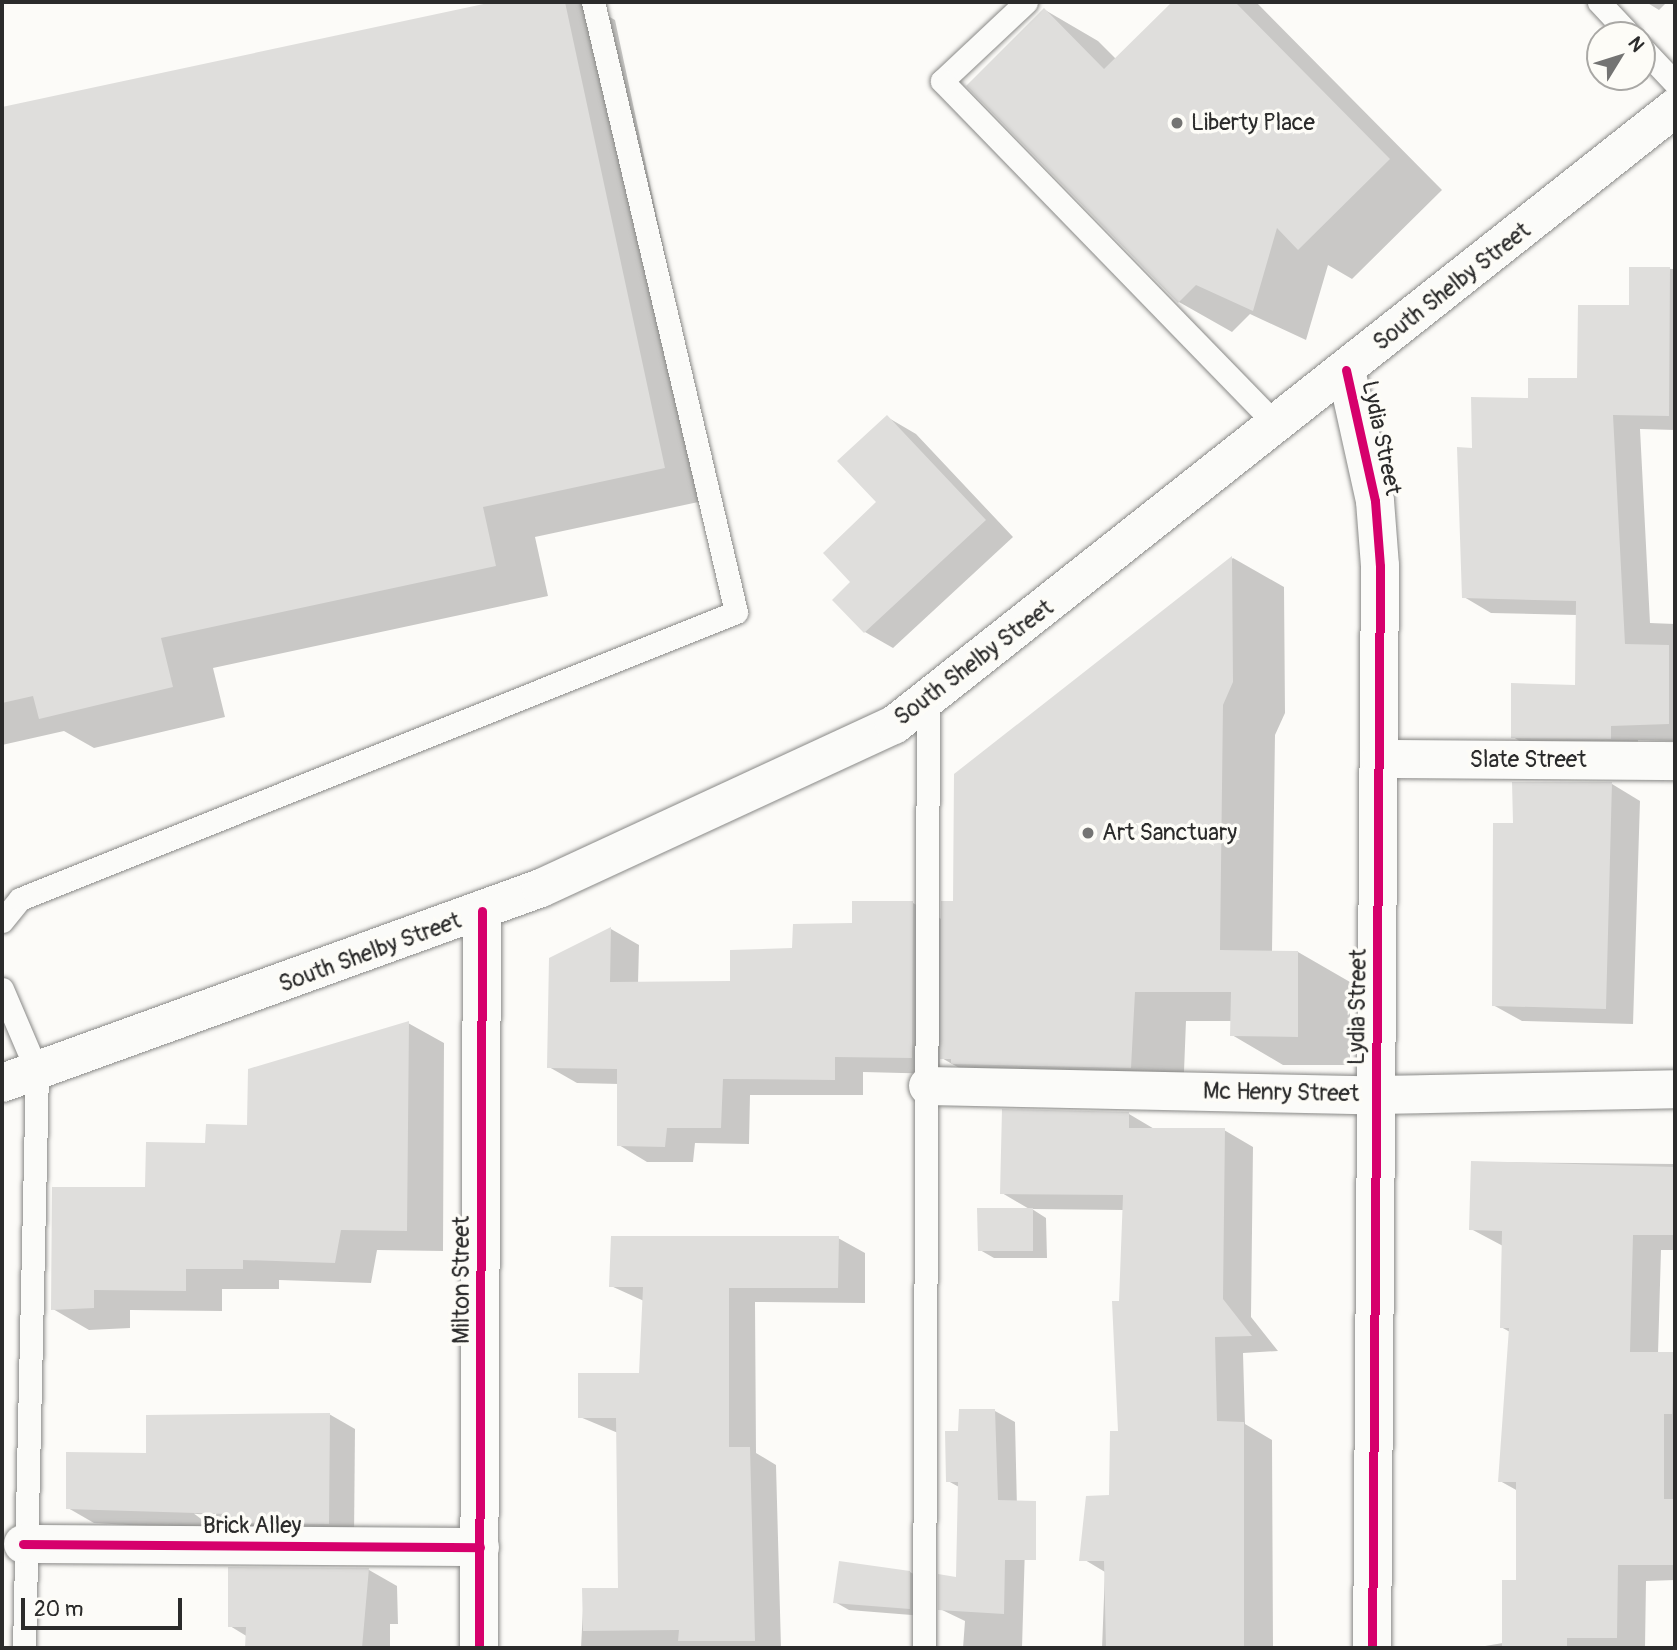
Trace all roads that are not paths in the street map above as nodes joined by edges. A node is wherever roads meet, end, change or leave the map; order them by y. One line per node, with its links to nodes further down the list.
1 (593, 2): 14 (lane)
2 (1026, 2): 9 (lane)
3 (1599, 2): 4 (lane)
4 (1617, 21)
5 (1656, 63): 6 (lane)
6 (1675, 83)
7 (1675, 108): 8 (street, South Shelby Street)
8 (1346, 370): 9 (street, South Shelby Street); 11 (street, Lydia Street)
9 (1277, 425): 10 (street, South Shelby Street)
10 (928, 701): 13 (street, South Shelby Street); 17 (lane)
11 (1381, 759): 12 (street, Slate Street); 19 (street, Lydia Street)
12 (1675, 761)
13 (482, 911): 16 (street, South Shelby Street); 21 (street, Milton Street)
14 (2, 921)
15 (2, 989): 16 (lane)
16 (19, 1077): 20 (lane)
17 (928, 1086): 19 (street, Mc Henry Street); 24 (lane)
18 (1675, 1089): 19 (street, Mc Henry Street)
19 (1376, 1095): 25 (street, Lydia Street)
20 (12, 1543): 21 (street, Brick Alley); 22 (lane)
21 (480, 1547): 23 (street, Milton Street)
22 (24, 1648)
23 (479, 1648)
24 (924, 1648)
25 (1372, 1648)

